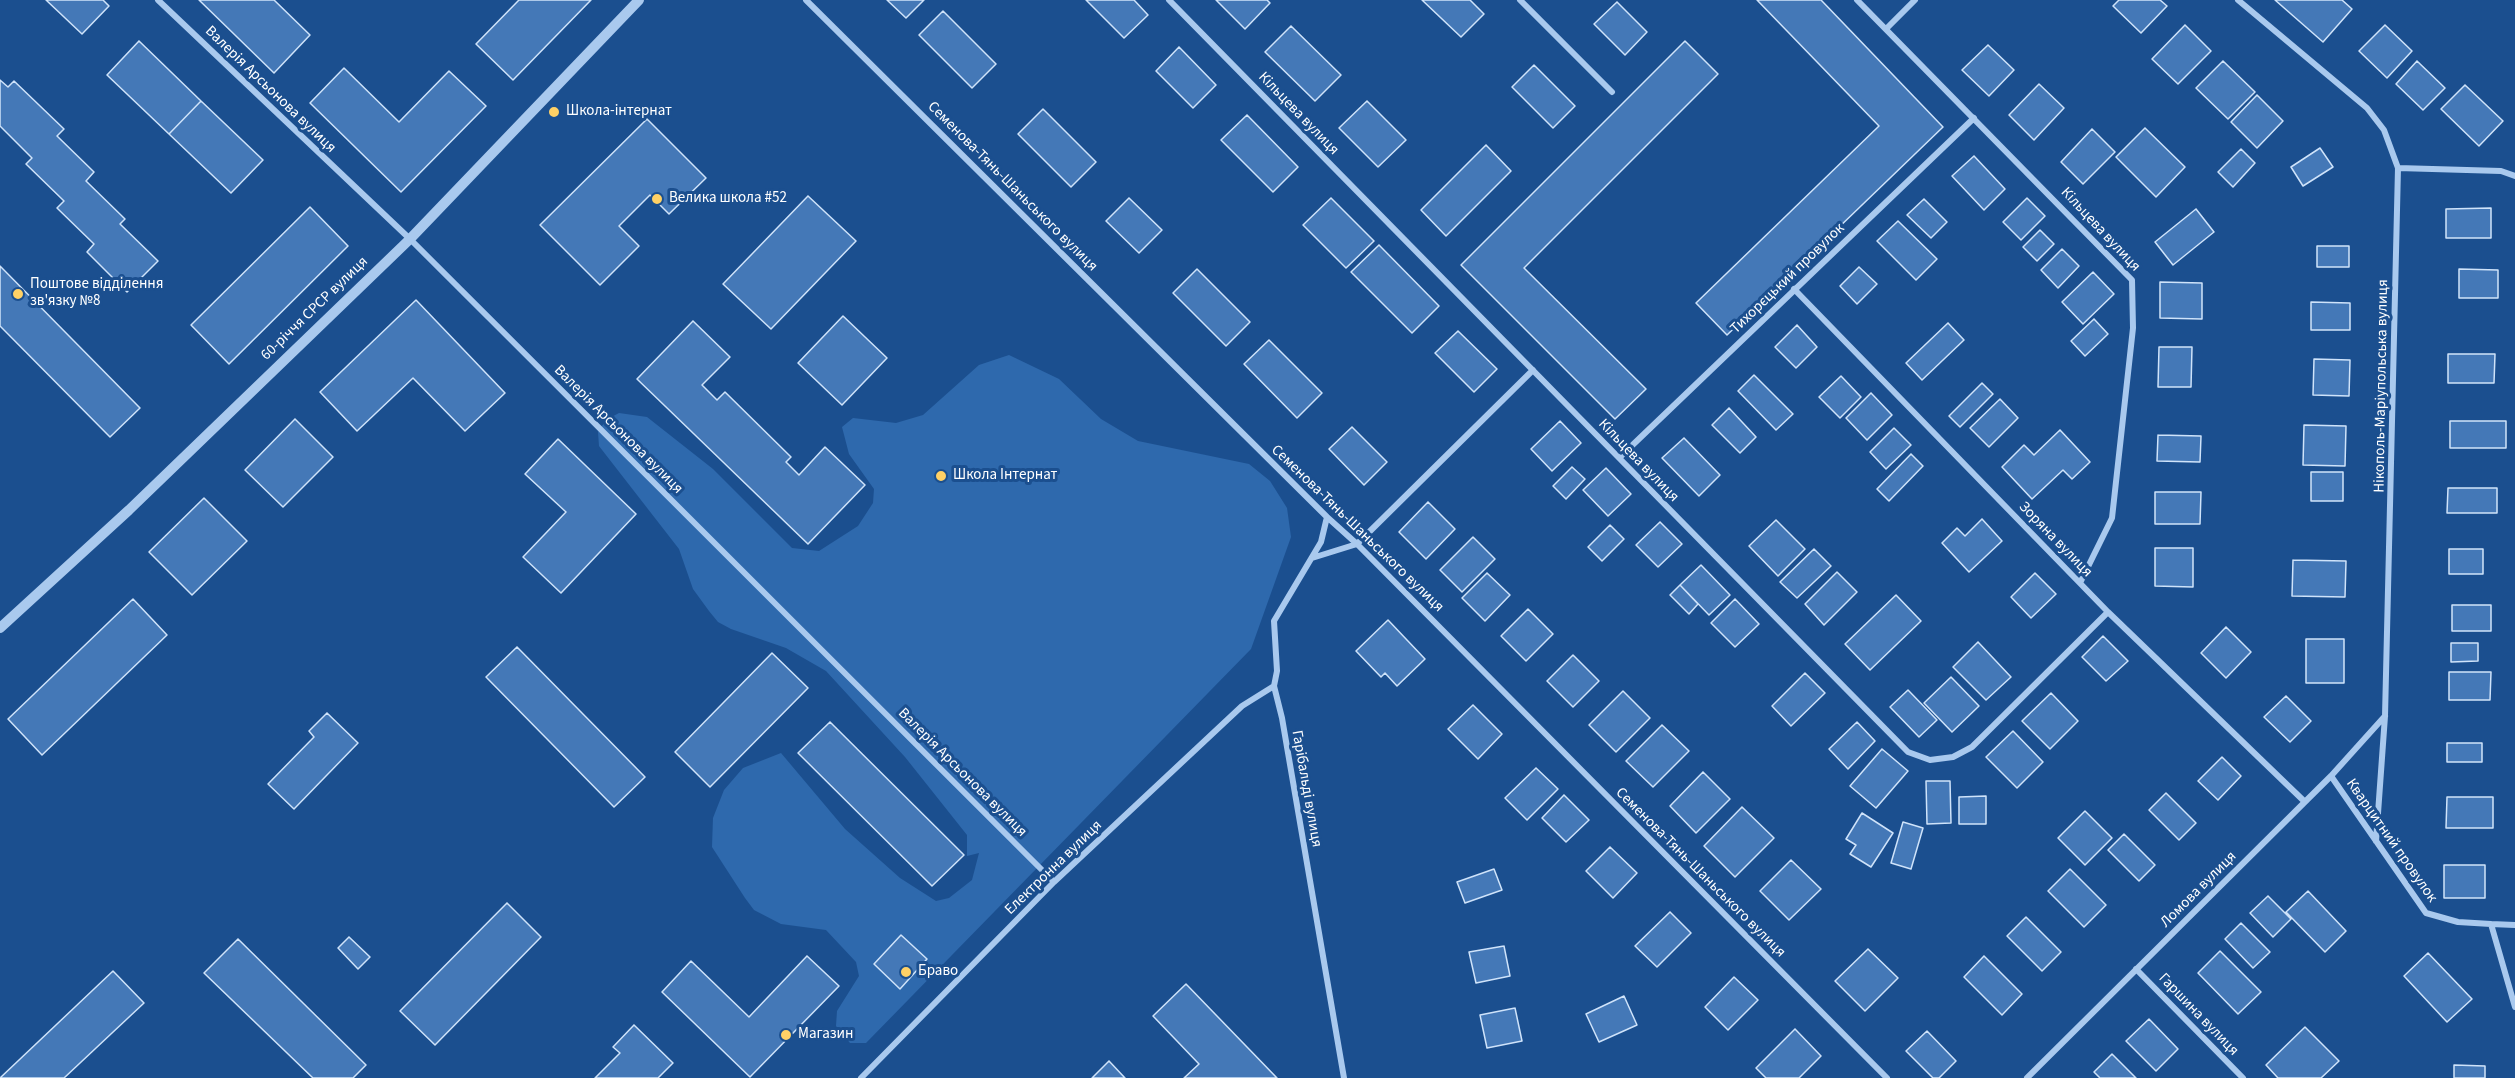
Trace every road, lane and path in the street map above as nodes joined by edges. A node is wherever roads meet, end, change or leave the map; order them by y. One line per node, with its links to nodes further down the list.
1 (158, 0): 14 (street, Валерія Арсьонова вулиця)
2 (639, 0): 14 (street, 60-річчя СРСР вулиця)
3 (806, 0): 18 (street, Семенова-Тянь-Шаньського вулиця)
4 (1169, 0): 16 (street, Кільцева вулиця)
5 (1521, 0): 10 (street)
6 (1857, 0): 9 (street, Кільцева вулиця)
7 (1915, 0): 9 (street)
8 (2238, 0): 12 (street, Нікополь-Маріупольська вулиця)
9 (1886, 29): 11 (street, Кільцева вулиця)
10 (1612, 92)
11 (1974, 118): 15 (street, Тихорєцький провулок); 21 (street, Кільцева вулиця)
12 (2398, 168): 13 (street); 25 (street, Нікополь-Маріупольська вулиця)
13 (2515, 176)
14 (410, 239): 23 (street, 60-річчя СРСР вулиця); 29 (street, Валерія Арсьонова вулиця)
15 (1794, 289): 17 (street, Тихорєцький провулок); 21 (street, Зоряна вулиця)
16 (1533, 370): 17 (street, Кільцева вулиця); 19 (street)
17 (1619, 458): 22 (street, Кільцева вулиця)
18 (1327, 517): 19 (street, Семенова-Тянь-Шаньського вулиця); 20 (street, Гарібальді вулиця)
19 (1358, 544): 20 (street); 36 (street, Семенова-Тянь-Шаньського вулиця)
20 (1312, 558): 24 (street, Гарібальді вулиця)
21 (2080, 584): 22 (street, Зоряна вулиця)
22 (2108, 612): 27 (street, Зоряна вулиця)
23 (0, 628)
24 (1274, 686): 29 (street, Електронна вулиця); 35 (street, Гарібальді вулиця)
25 (2385, 716): 26 (street, Ломова вулиця); 28 (street, Нікополь-Маріупольська вулиця)
26 (2331, 776): 27 (street, Ломова вулиця); 28 (street, Кварцитний провулок)
27 (2305, 802): 32 (street, Ломова вулиця)
28 (2376, 842): 30 (street, Кварцитний провулок)
29 (1054, 882): 34 (street, Електронна вулиця)
30 (2491, 924): 31 (street, Кварцитний провулок); 33 (street)
31 (2515, 925)
32 (2136, 969): 37 (street, Ломова вулиця); 38 (street, Гаршина вулиця)
33 (2515, 1007)
34 (861, 1078)
35 (1344, 1078)
36 (1887, 1078)
37 (2026, 1078)
38 (2243, 1078)

